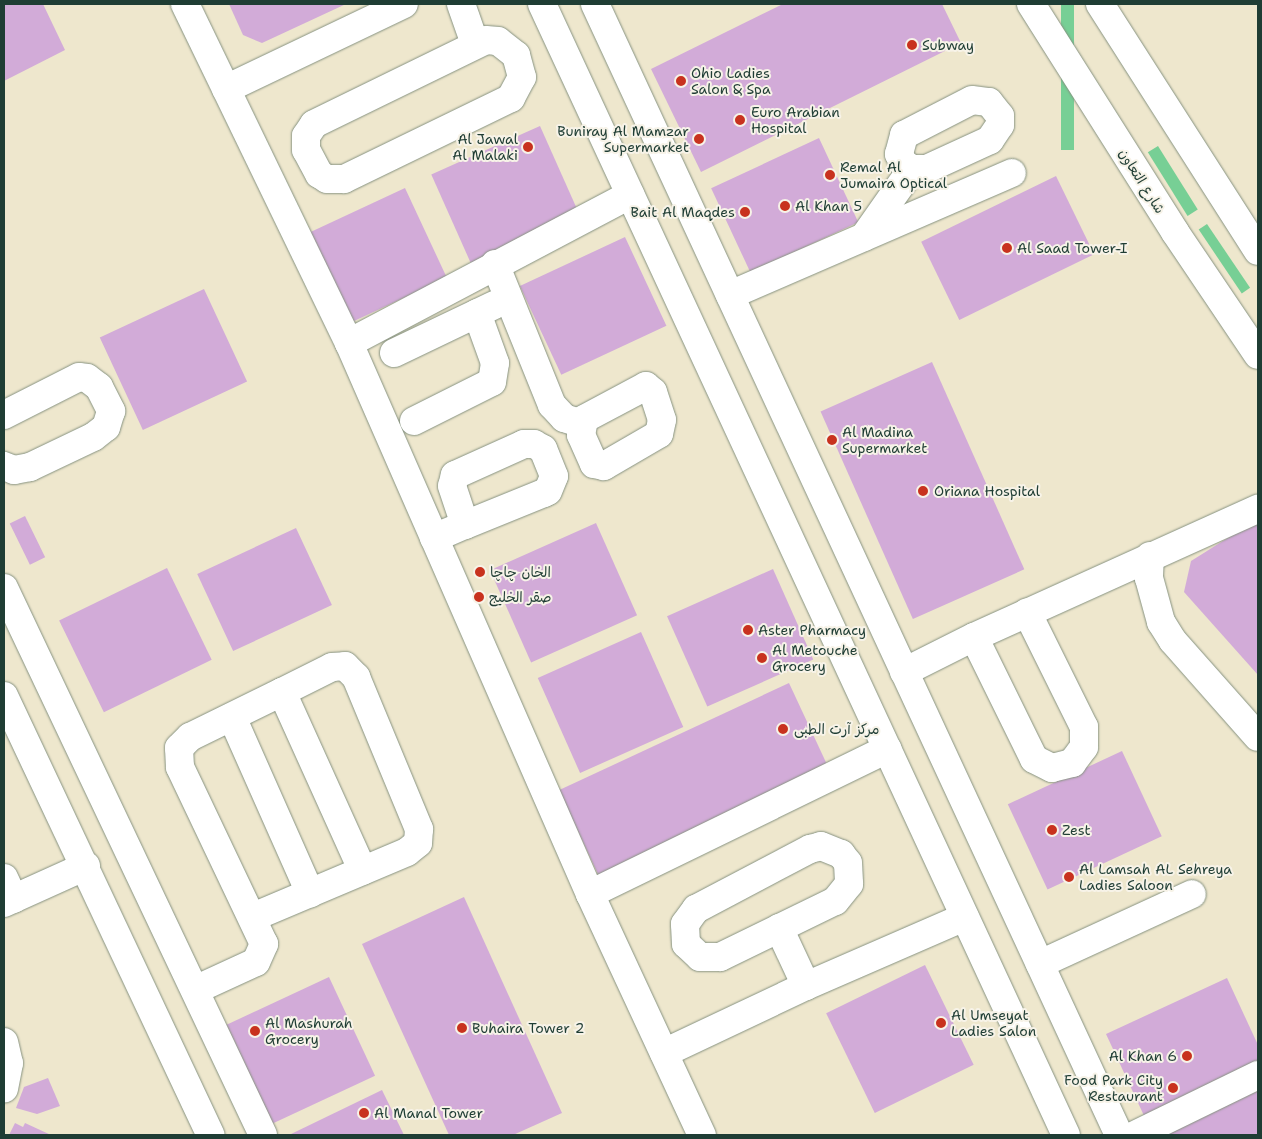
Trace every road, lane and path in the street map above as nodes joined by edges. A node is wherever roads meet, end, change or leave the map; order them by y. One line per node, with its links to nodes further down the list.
1 (185, 4): 9 (street)
2 (404, 4): 9 (street)
3 (461, 4): 8 (street)
4 (542, 4): 12 (street)
5 (595, 4): 16 (street)
6 (1031, 4): 21 (street, شارع التعاون)
7 (1100, 4): 14 (street)
8 (475, 44): 8 (street)
9 (226, 89): 19 (street)
10 (912, 169): 13 (street)
11 (1012, 173): 13 (street)
12 (630, 195): 15 (street); 38 (street)
13 (864, 237): 16 (street)
14 (1258, 251)
15 (495, 264): 17 (street); 19 (street)
16 (730, 295): 33 (street)
17 (509, 298): 18 (street); 24 (street)
18 (477, 313): 20 (street); 23 (street)
19 (349, 342): 28 (street)
20 (394, 354)
21 (1258, 355)
22 (4, 415): 25 (street)
23 (414, 421)
24 (582, 424)
25 (4, 466)
26 (1254, 507): 29 (street)
27 (466, 525): 28 (street)
28 (434, 538): 43 (street)
29 (1150, 556): 31 (street); 37 (street)
30 (4, 588): 50 (street)
31 (1027, 612): 32 (street); 32 (street)
32 (974, 637): 33 (street)
33 (904, 672): 48 (street)
34 (282, 692): 36 (street); 40 (street); 40 (street)
35 (4, 696): 39 (street)
36 (232, 717): 42 (street); 45 (street)
37 (1258, 737)
38 (887, 749): 43 (street); 46 (street)
39 (86, 866): 41 (street); 55 (street)
40 (363, 870): 42 (street)
41 (7, 893)
42 (310, 893): 45 (street)
43 (590, 894): 52 (street)
44 (1192, 894): 48 (street)
45 (253, 917): 50 (street)
46 (965, 918): 49 (street); 58 (street)
47 (779, 928): 47 (street); 49 (street)
48 (1040, 964): 59 (street)
49 (806, 986): 52 (street)
50 (195, 990): 56 (street)
51 (4, 1042): 54 (street)
52 (664, 1053): 57 (street)
53 (1258, 1075): 60 (street)
54 (4, 1089)
55 (210, 1135)
56 (262, 1135)
57 (702, 1135)
58 (1066, 1135)
59 (1119, 1135)
60 (1135, 1135)

